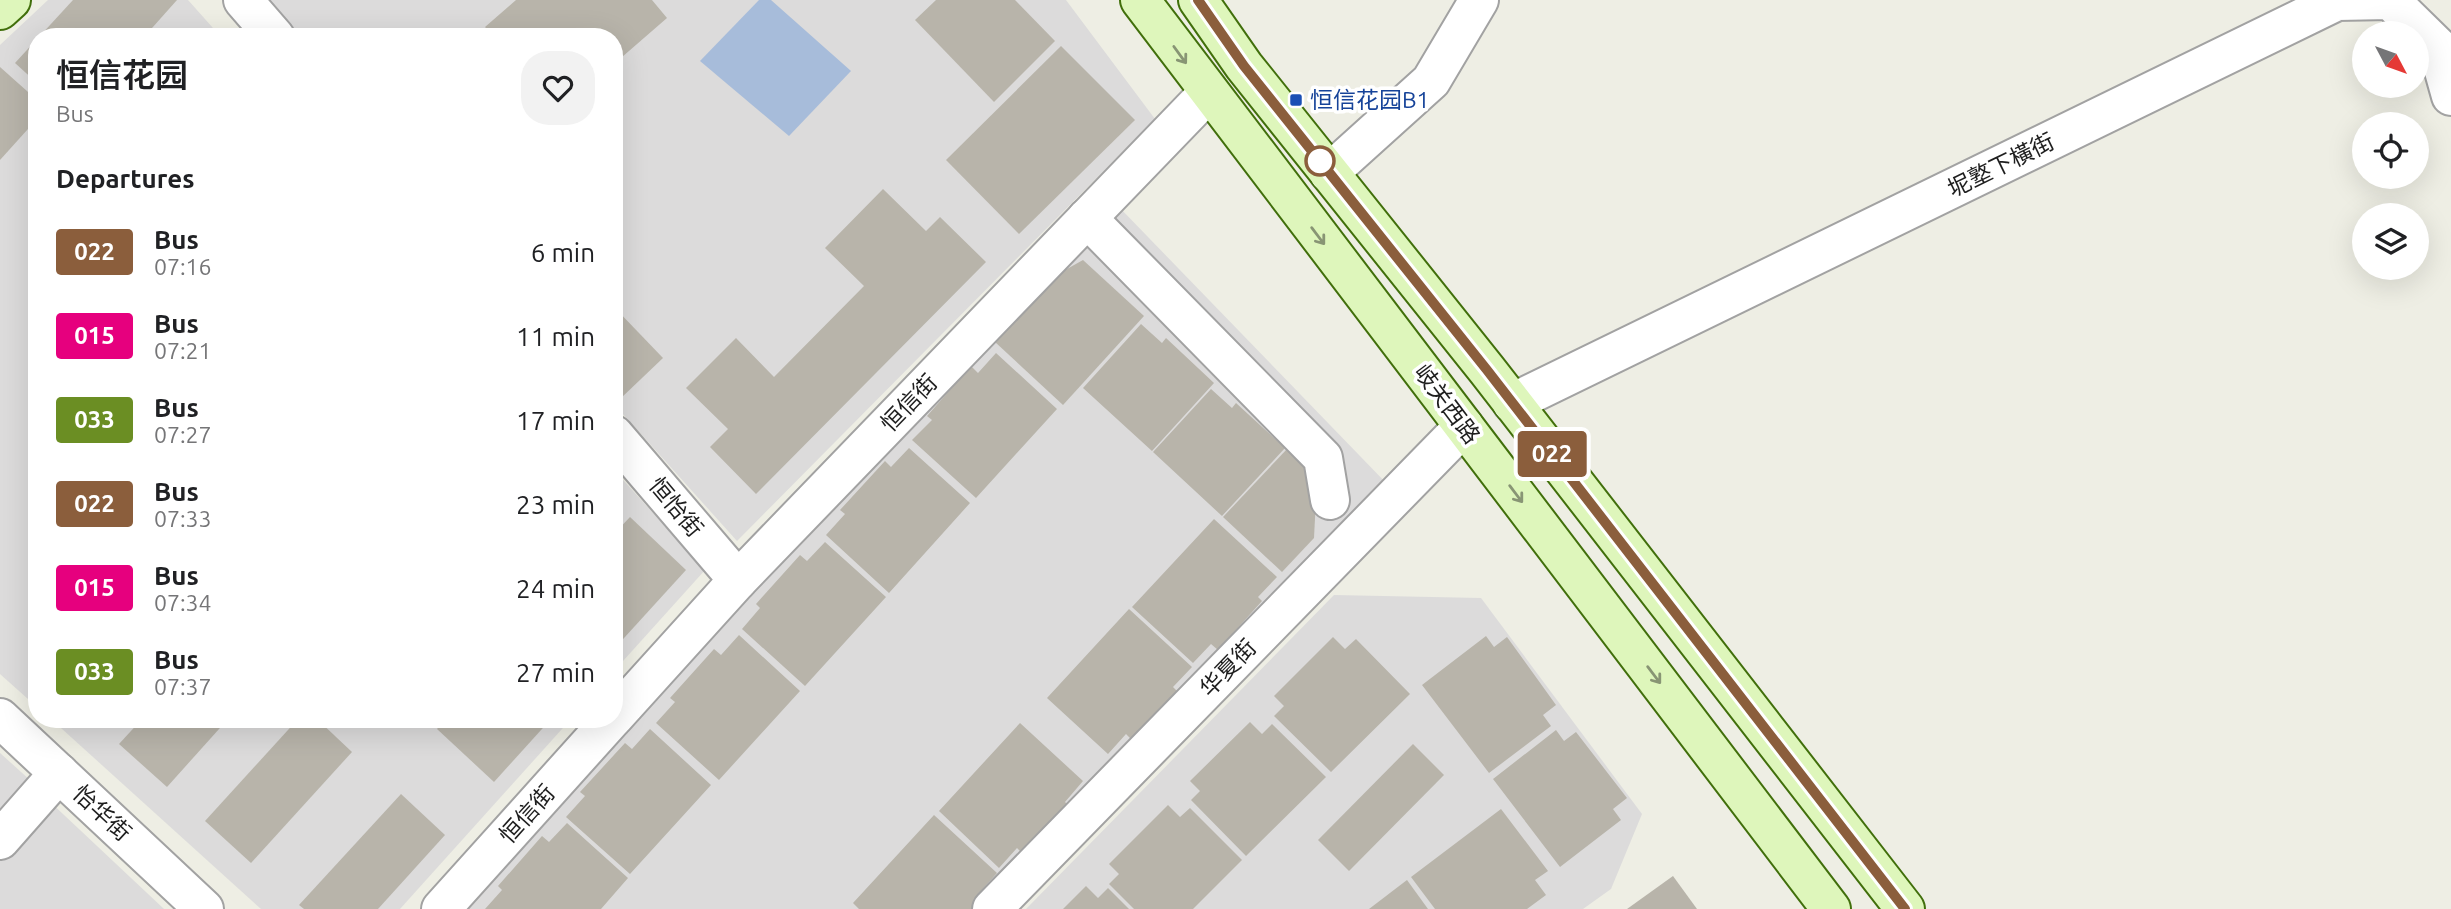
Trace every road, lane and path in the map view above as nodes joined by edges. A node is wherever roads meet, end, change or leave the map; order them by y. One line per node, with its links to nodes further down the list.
1 (11, 0): 6 (main road)
2 (243, 0): 7 (street)
3 (1140, 0): 9 (main road, 岐关西路, one-way to 9)
4 (1198, 0): 11 (main road)
5 (1479, 0): 11 (street)
6 (0, 10)
7 (267, 28)
8 (2444, 42): 10 (street, 坭墪下橫街); 13 (street, 坭墪下橫街)
9 (1208, 93): 12 (street, 恒信街); 14 (main road, 岐关西路, one-way to 14)
10 (2451, 96)
11 (1329, 173): 13 (main road)
12 (1087, 218): 16 (street); 17 (street, 恒信街)
13 (1512, 403): 27 (main road)
14 (1464, 426): 25 (street, 华夏街); 26 (main road, 岐关西路, one-way to 26)
15 (623, 446): 17 (street, 恒怡街)
16 (1331, 500)
17 (738, 580): 18 (street, 恒信街)
18 (623, 707)
19 (0, 718): 21 (street, 怡华街)
20 (604, 728): 24 (street, 恒信街)
21 (59, 774): 22 (street); 23 (street, 怡华街)
22 (0, 840)
23 (204, 909)
24 (441, 909)
25 (992, 909)
26 (1831, 909)
27 (1905, 909)

